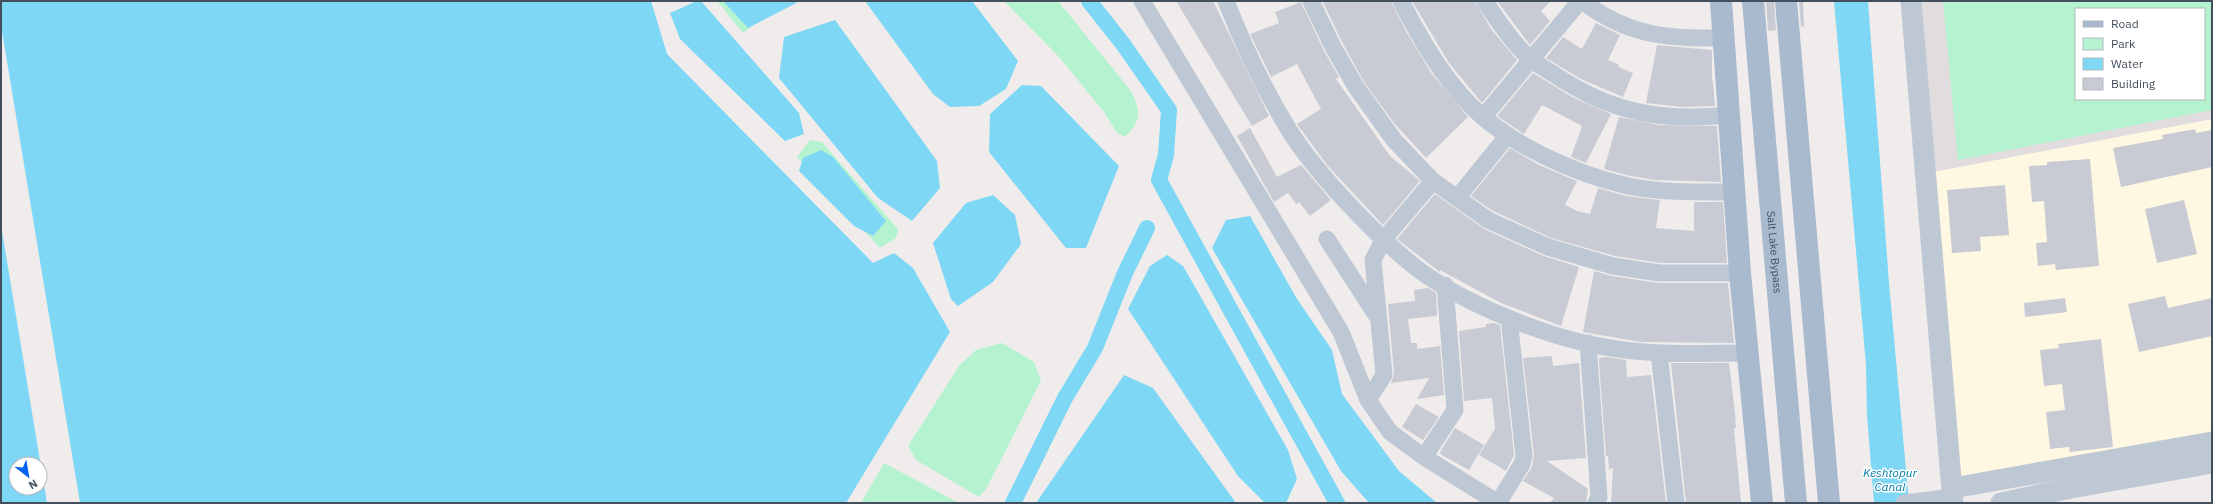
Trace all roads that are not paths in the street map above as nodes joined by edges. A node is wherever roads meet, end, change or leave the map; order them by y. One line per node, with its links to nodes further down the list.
1 (1142, 1): 30 (street)
2 (1220, 1): 12 (street)
3 (1226, 1): 12 (street)
4 (1311, 1): 18 (street)
5 (1401, 1): 16 (street)
6 (1485, 1): 14 (street)
7 (1581, 1): 13 (street); 14 (street)
8 (1721, 1): 13 (main road)
9 (1753, 1): 39 (main road, Salt Lake Bypass)
10 (1786, 1): 40 (main road)
11 (1911, 1): 34 (street)
12 (1236, 28): 22 (street)
13 (1723, 38): 15 (main road)
14 (1532, 60): 15 (street); 16 (street)
15 (1729, 115): 19 (main road)
16 (1484, 116): 17 (street)
17 (1508, 135): 19 (street); 20 (street)
18 (1433, 181): 20 (street); 22 (street)
19 (1734, 192): 23 (main road)
20 (1457, 198): 23 (street)
21 (1327, 239): 25 (street)
22 (1383, 240): 24 (street); 25 (street)
23 (1740, 273): 29 (main road)
24 (1445, 285): 26 (street); 32 (street)
25 (1378, 318): 30 (street)
26 (1509, 318): 27 (street); 35 (street)
27 (1588, 343): 28 (street); 36 (street)
28 (1659, 353): 29 (street); 37 (street)
29 (1748, 353): 38 (main road)
30 (1368, 400): 32 (street)
31 (2212, 442): 34 (street)
32 (1424, 457): 35 (street)
33 (2212, 463): 42 (street)
34 (1953, 496): 41 (street)
35 (1498, 503)
36 (1596, 503)
37 (1676, 503)
38 (1762, 503)
39 (1796, 503)
40 (1829, 503)
41 (1904, 503)
42 (2001, 503)

